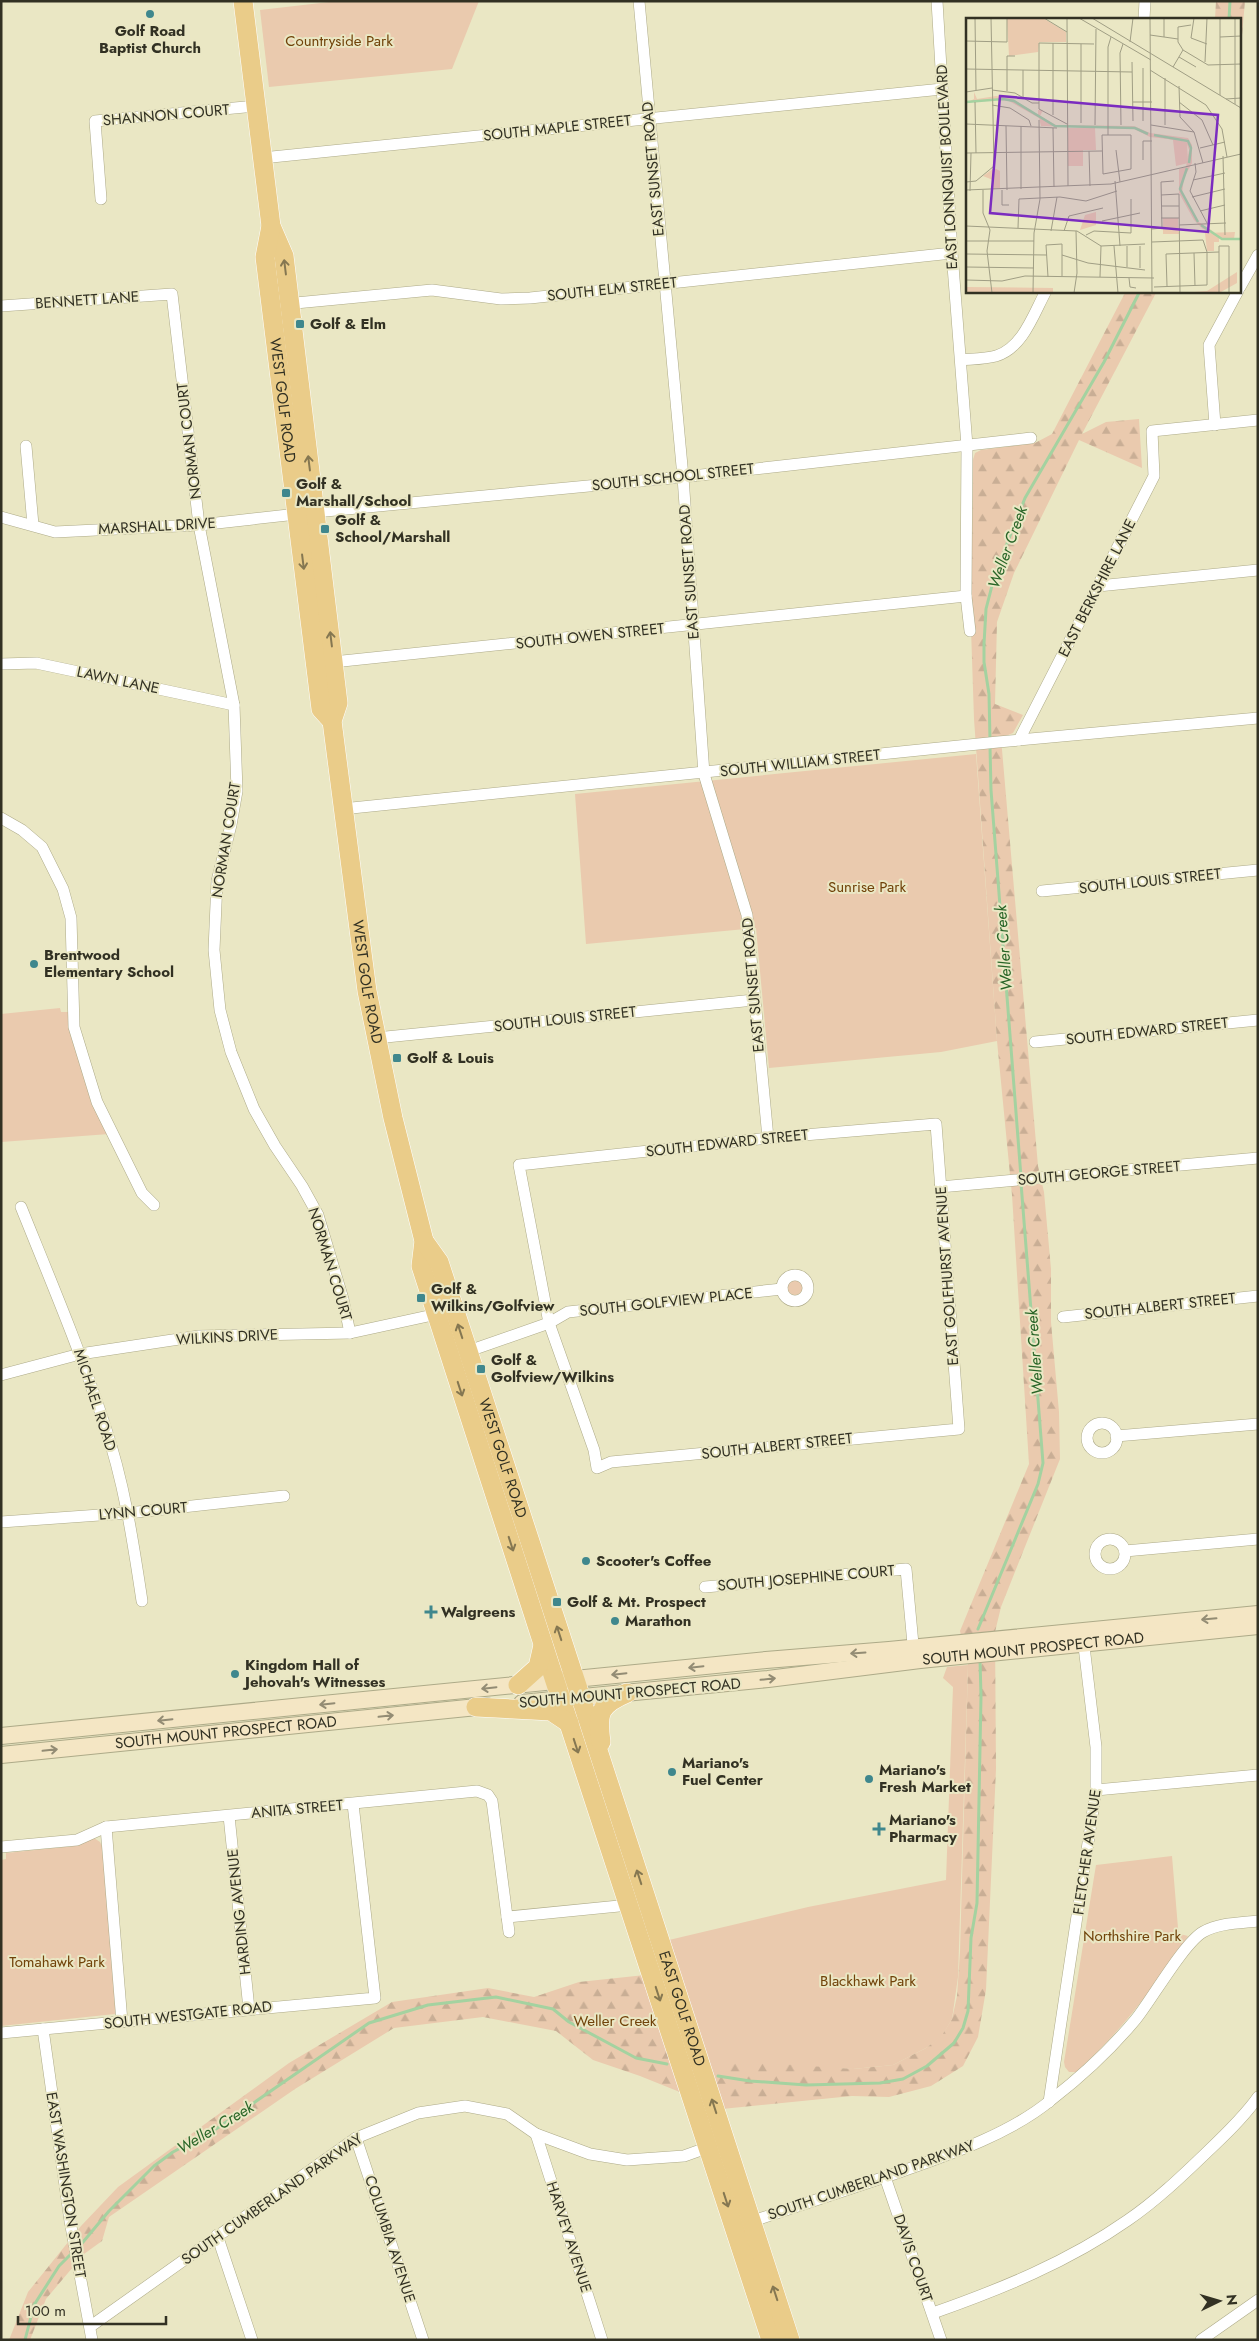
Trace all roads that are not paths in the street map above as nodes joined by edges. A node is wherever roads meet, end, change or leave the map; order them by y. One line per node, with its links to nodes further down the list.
1 (244, 1): 7 (main road, WEST GOLF ROAD)
2 (639, 1): 8 (street, EAST SUNSET ROAD)
3 (938, 1): 6 (street, EAST LONNQUIST BOULEVARD)
4 (1145, 1): 5 (street)
5 (1144, 18)
6 (942, 89): 8 (street, SOUTH MAPLE STREET); 11 (street, EAST LONNQUIST BOULEVARD)
7 (256, 106): 9 (main road, WEST GOLF ROAD); 10 (street, SHANNON COURT)
8 (649, 118): 9 (street, SOUTH MAPLE STREET); 13 (street, EAST SUNSET ROAD)
9 (262, 158): 18 (main road, WEST GOLF ROAD)
10 (101, 199)
11 (952, 253): 13 (street, SOUTH ELM STREET); 20 (street, EAST LONNQUIST BOULEVARD)
12 (1258, 255): 14 (street)
13 (664, 283): 18 (street, SOUTH ELM STREET); 26 (street, EAST SUNSET ROAD)
14 (1242, 283)
15 (1045, 292): 20 (street)
16 (1237, 292): 22 (street)
17 (172, 294): 19 (street, BENNETT LANE); 30 (street, NORMAN COURT)
18 (280, 305): 27 (main road, WEST GOLF ROAD)
19 (1, 306)
20 (961, 360): 25 (street, EAST LONNQUIST BOULEVARD)
21 (1258, 420): 22 (street)
22 (1215, 425): 32 (street, EAST BERKSHIRE LANE)
23 (1032, 438): 25 (street, SOUTH SCHOOL STREET)
24 (26, 446): 29 (street)
25 (967, 446): 26 (street, SOUTH SCHOOL STREET); 33 (street, EAST LONNQUIST BOULEVARD)
26 (683, 477): 27 (street, SOUTH SCHOOL STREET); 34 (street, EAST SUNSET ROAD)
27 (306, 513): 30 (street, MARSHALL DRIVE); 36 (main road, WEST GOLF ROAD, one-way to 27); 40 (main road, WEST GOLF ROAD, one-way to 40)
28 (1, 517): 29 (street, MARSHALL DRIVE)
29 (33, 525): 30 (street, MARSHALL DRIVE)
30 (199, 526): 38 (street, NORMAN COURT)
31 (1258, 570): 32 (street)
32 (1098, 586): 41 (street, EAST BERKSHIRE LANE)
33 (966, 596): 34 (street, SOUTH OWEN STREET); 35 (street, EAST LONNQUIST BOULEVARD)
34 (693, 625): 36 (street, SOUTH OWEN STREET); 42 (street, EAST SUNSET ROAD)
35 (970, 631)
36 (333, 662): 40 (main road, WEST GOLF ROAD)
37 (1, 664): 38 (street, LAWN LANE)
38 (234, 705): 62 (street, NORMAN COURT)
39 (1258, 718): 41 (street, SOUTH WILLIAM STREET)
40 (332, 721): 43 (main road, WEST GOLF ROAD)
41 (1019, 740): 42 (street, SOUTH WILLIAM STREET)
42 (704, 774): 43 (street, SOUTH WILLIAM STREET); 47 (street, EAST SUNSET ROAD)
43 (342, 809): 49 (main road, WEST GOLF ROAD)
44 (1, 818): 55 (street)
45 (1258, 870): 46 (street, SOUTH LOUIS STREET)
46 (1042, 891)
47 (754, 1000): 49 (street, SOUTH LOUIS STREET); 52 (street, EAST SUNSET ROAD)
48 (1258, 1020): 50 (street, SOUTH EDWARD STREET)
49 (376, 1038): 59 (main road, WEST GOLF ROAD)
50 (1035, 1042)
51 (936, 1124): 52 (street, SOUTH EDWARD STREET); 54 (street, EAST GOLFHURST AVENUE)
52 (768, 1138): 61 (street, SOUTH EDWARD STREET)
53 (1258, 1158): 54 (street, SOUTH GEORGE STREET)
54 (940, 1187): 67 (street, EAST GOLFHURST AVENUE)
55 (154, 1205)
56 (21, 1207): 63 (street, MICHAEL ROAD)
57 (782, 1289): 61 (street, SOUTH GOLFVIEW PLACE)
58 (1258, 1296): 60 (street, SOUTH ALBERT STREET)
59 (444, 1312): 62 (street, WILKINS DRIVE); 64 (main road, WEST GOLF ROAD)
60 (1063, 1317)
61 (549, 1322): 64 (street, SOUTH GOLFVIEW PLACE); 67 (street, SOUTH ALBERT STREET)
62 (350, 1333): 63 (street, WILKINS DRIVE)
63 (80, 1354): 65 (street, WILKINS DRIVE); 70 (street, MICHAEL ROAD)
64 (458, 1354): 79 (main road, WEST GOLF ROAD, one-way to 79); 81 (main road, WEST GOLF ROAD, one-way to 64)
65 (1, 1375)
66 (1258, 1424): 68 (street)
67 (959, 1429)
68 (1116, 1436)
69 (284, 1496): 70 (street, LYNN COURT)
70 (128, 1513): 71 (street, LYNN COURT); 75 (street, MICHAEL ROAD)
71 (1, 1522)
72 (1258, 1539): 73 (street)
73 (1125, 1551)
74 (704, 1587): 80 (street, SOUTH JOSEPHINE COURT)
75 (142, 1601)
76 (1258, 1614): 78 (main road, SOUTH MOUNT PROSPECT ROAD, one-way to 78)
77 (1258, 1626): 78 (main road, SOUTH MOUNT PROSPECT ROAD)
78 (1082, 1637): 80 (main road, SOUTH MOUNT PROSPECT ROAD); 93 (street, FLETCHER AVENUE)
79 (543, 1645): 82 (main road, WEST GOLF ROAD); 83 (main road)
80 (914, 1654): 81 (main road, SOUTH MOUNT PROSPECT ROAD, one-way to 81); 84 (main road, SOUTH MOUNT PROSPECT ROAD, one-way to 80)
81 (574, 1679): 82 (main road, SOUTH MOUNT PROSPECT ROAD); 85 (main road, EAST GOLF ROAD)
82 (555, 1681): 83 (main road, SOUTH MOUNT PROSPECT ROAD); 86 (main road, EAST GOLF ROAD)
83 (518, 1685): 89 (main road, SOUTH MOUNT PROSPECT ROAD, one-way to 89)
84 (627, 1693): 85 (main road, SOUTH MOUNT PROSPECT ROAD); 91 (main road)
85 (580, 1698): 86 (main road, SOUTH MOUNT PROSPECT ROAD); 91 (main road, EAST GOLF ROAD)
86 (561, 1700): 87 (main road, SOUTH MOUNT PROSPECT ROAD); 88 (main road, EAST GOLF ROAD)
87 (476, 1707): 88 (main road); 90 (main road, SOUTH MOUNT PROSPECT ROAD, one-way to 87)
88 (569, 1724): 98 (main road, EAST GOLF ROAD, one-way to 98)
89 (1, 1736)
90 (1, 1755)
91 (604, 1770): 110 (main road, EAST GOLF ROAD, one-way to 91)
92 (1258, 1775): 93 (street)
93 (1096, 1790): 107 (street, FLETCHER AVENUE)
94 (353, 1804): 95 (street, ANITA STREET); 99 (street, ANITA STREET); 102 (street, SOUTH WESTGATE ROAD)
95 (230, 1816): 96 (street, ANITA STREET); 102 (street, HARDING AVENUE)
96 (106, 1827): 97 (street, ANITA STREET); 103 (street)
97 (1, 1847)
98 (629, 1905): 99 (street); 110 (main road, EAST GOLF ROAD, one-way to 110)
99 (507, 1916): 101 (street)
100 (1258, 1921): 107 (street, SOUTH CUMBERLAND PARKWAY)
101 (510, 1932)
102 (250, 2008): 103 (street, SOUTH WESTGATE ROAD)
103 (122, 2022): 104 (street, SOUTH WESTGATE ROAD)
104 (43, 2029): 105 (street, SOUTH WESTGATE ROAD); 116 (street, EAST WASHINGTON STREET)
105 (1, 2033)
106 (1258, 2097): 115 (street)
107 (1049, 2102): 111 (street, SOUTH CUMBERLAND PARKWAY)
108 (536, 2134): 109 (street, SOUTH CUMBERLAND PARKWAY); 110 (street, SOUTH CUMBERLAND PARKWAY); 120 (street, HARVEY AVENUE)
109 (356, 2138): 113 (street, SOUTH CUMBERLAND PARKWAY); 119 (street, COLUMBIA AVENUE)
110 (717, 2144): 112 (main road, EAST GOLF ROAD)
111 (885, 2177): 112 (street, SOUTH CUMBERLAND PARKWAY); 115 (street, DAVIS COURT)
112 (743, 2224): 121 (main road, EAST GOLF ROAD); 122 (main road, EAST GOLF ROAD, one-way to 112)
113 (217, 2236): 116 (street, SOUTH CUMBERLAND PARKWAY); 118 (street)
114 (1257, 2301): 124 (street)
115 (933, 2314): 123 (street, DAVIS COURT)
116 (90, 2326): 117 (street, EAST WASHINGTON STREET)
117 (92, 2340)
118 (252, 2340)
119 (423, 2340)
120 (602, 2340)
121 (771, 2340)
122 (790, 2340)
123 (941, 2340)
124 (1201, 2340)

